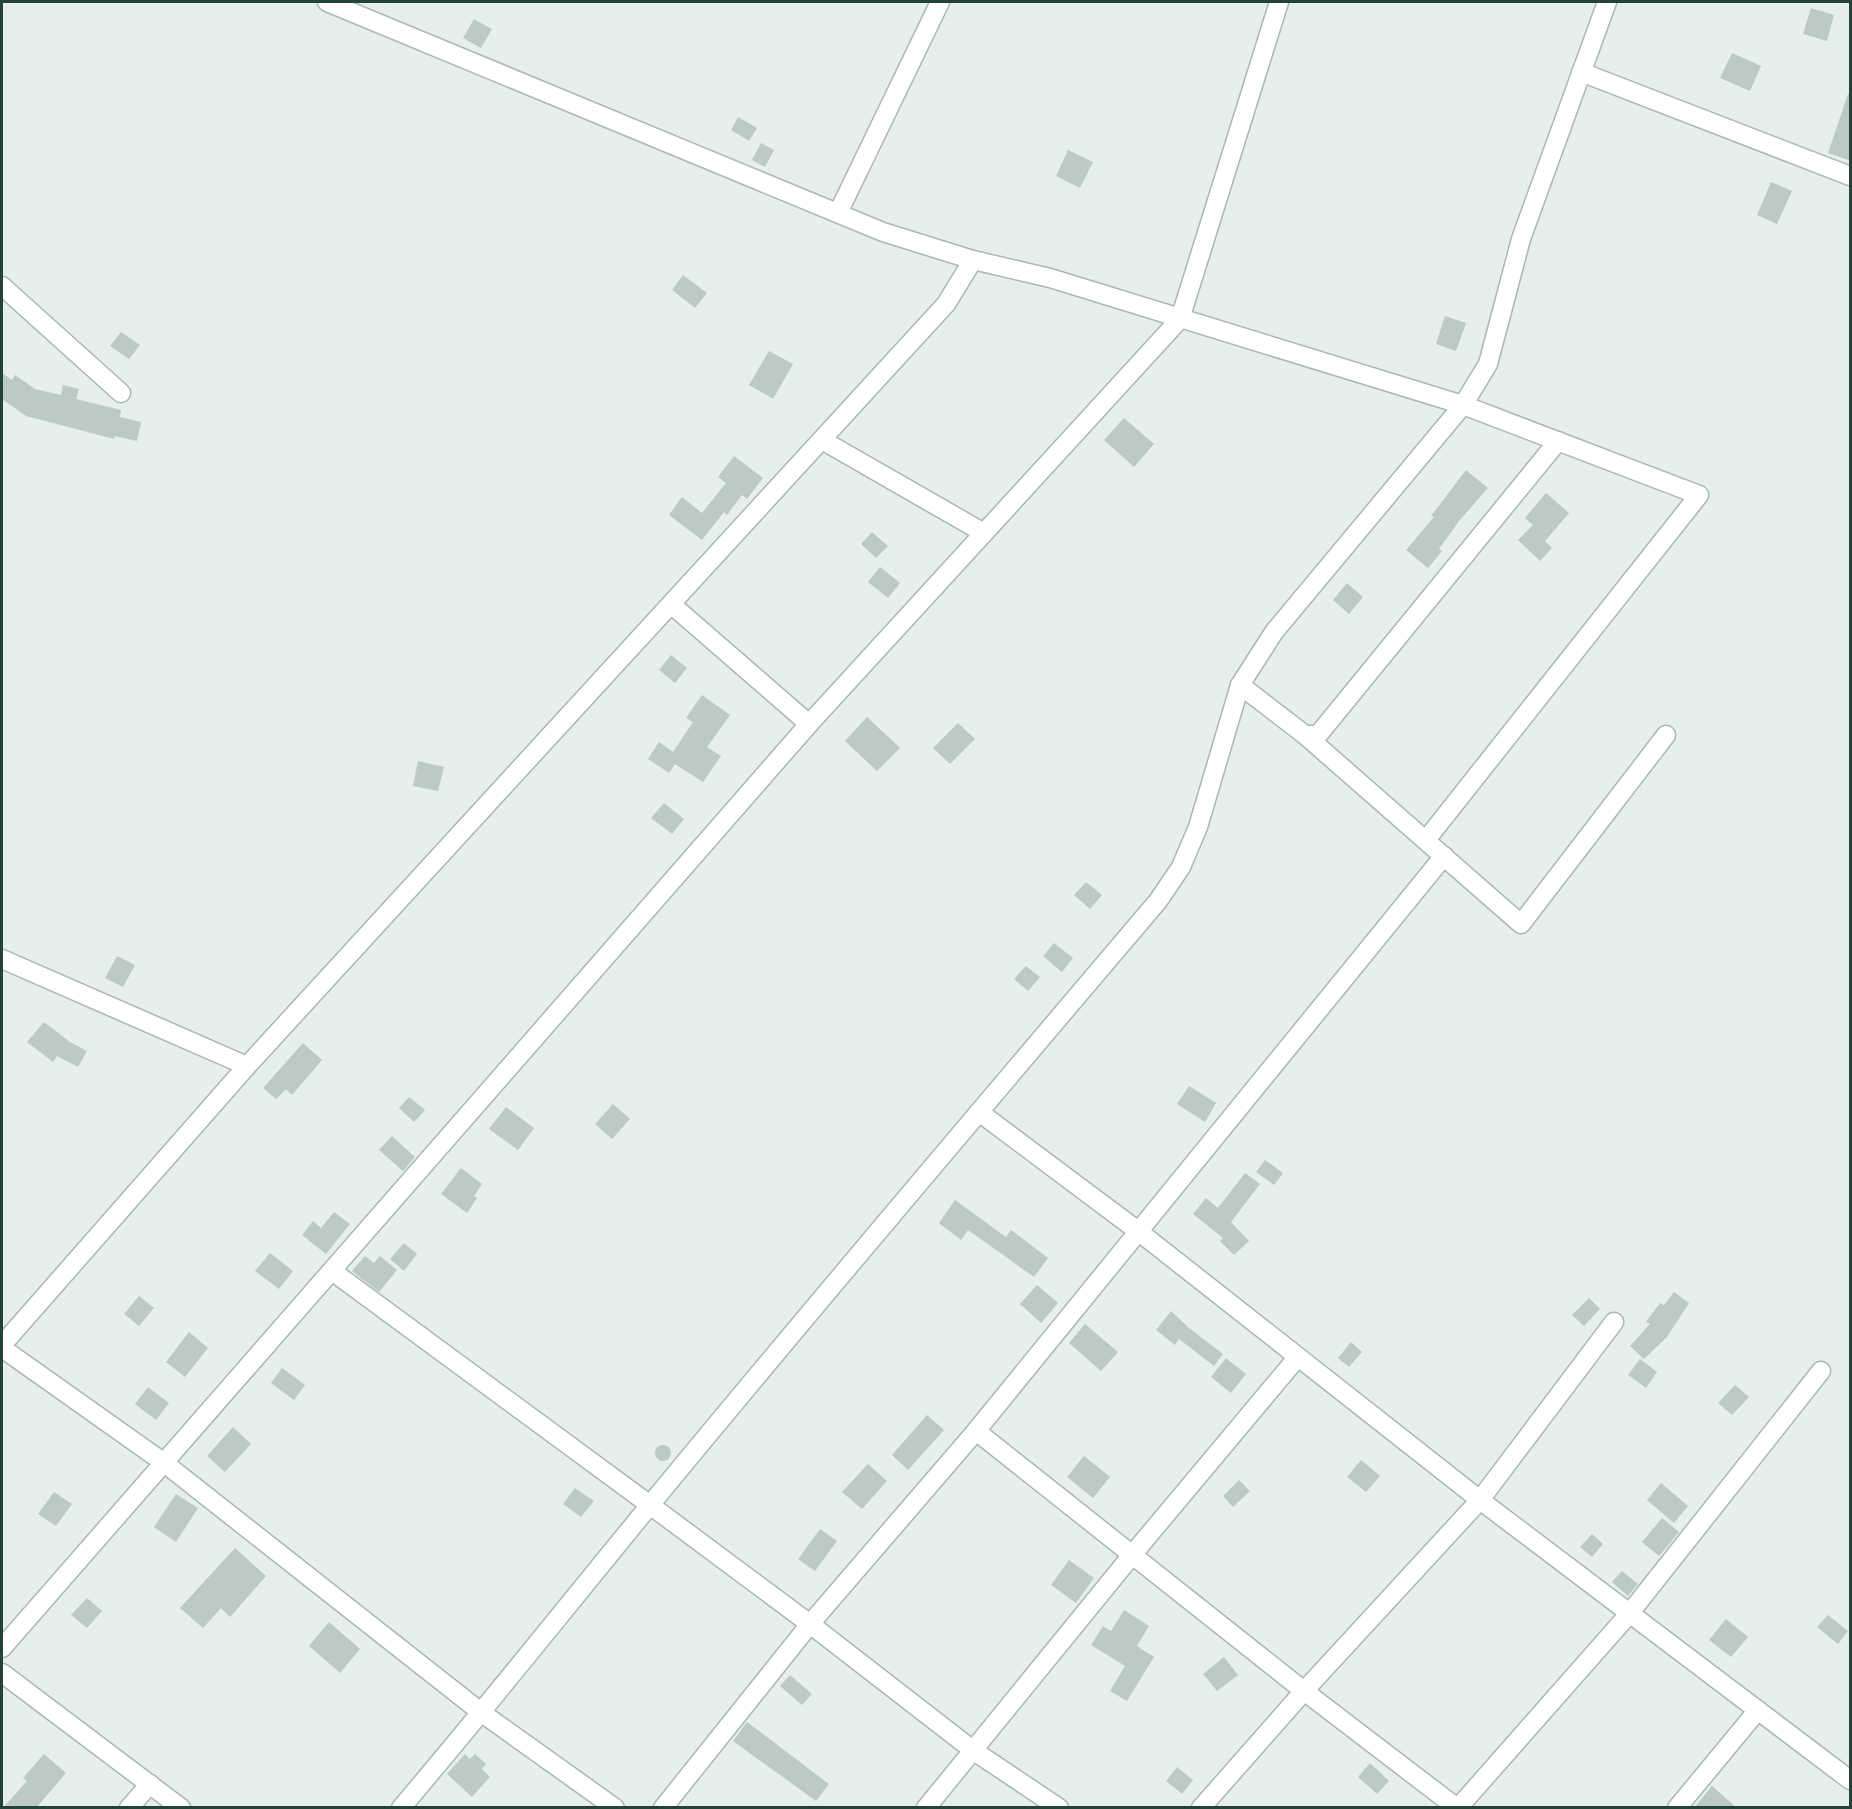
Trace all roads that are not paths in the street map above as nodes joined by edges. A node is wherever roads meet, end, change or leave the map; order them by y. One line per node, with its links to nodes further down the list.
1 (327, 2): 7 (street)
2 (940, 2): 7 (street)
3 (1279, 2): 10 (street)
4 (1607, 2): 5 (street)
5 (1581, 72): 6 (street); 12 (street)
6 (1851, 176)
7 (838, 213): 8 (street)
8 (973, 260): 10 (street); 13 (street)
9 (2, 286): 11 (street)
10 (1180, 319): 12 (street); 15 (street)
11 (122, 393)
12 (1463, 405): 14 (street); 17 (street)
13 (822, 440): 15 (street); 16 (street)
14 (1558, 441): 19 (street); 21 (street)
15 (984, 533): 18 (street)
16 (672, 605): 18 (street); 24 (street)
17 (1240, 686): 19 (street); 25 (street)
18 (809, 724): 27 (street)
19 (1305, 735): 21 (street)
20 (1666, 735): 22 (street)
21 (1426, 840): 22 (street)
22 (1444, 856): 26 (street)
23 (2, 959): 24 (street)
24 (247, 1066): 29 (street)
25 (979, 1112): 26 (street); 35 (street)
26 (1138, 1231): 30 (street); 32 (street)
27 (332, 1271): 33 (street); 35 (street)
28 (1614, 1322): 34 (street)
29 (2, 1346): 33 (street)
30 (1297, 1358): 34 (street); 36 (street)
31 (1821, 1371): 37 (street)
32 (976, 1431): 36 (street); 38 (street)
33 (163, 1462): 39 (street); 43 (street)
34 (1480, 1500): 37 (street); 41 (street)
35 (650, 1504): 38 (street); 43 (street)
36 (1132, 1555): 41 (street); 44 (street)
37 (1629, 1614): 42 (street); 55 (street)
38 (810, 1624): 44 (street); 51 (street)
39 (2, 1648)
40 (2, 1673): 46 (street)
41 (1304, 1691): 54 (street); 55 (street)
42 (1758, 1710): 45 (street); 56 (street)
43 (482, 1713): 49 (street); 50 (street)
44 (974, 1751): 52 (street); 53 (street)
45 (1851, 1780)
46 (150, 1784): 47 (street); 48 (street)
47 (129, 1808)
48 (181, 1808)
49 (401, 1808)
50 (615, 1808)
51 (663, 1808)
52 (926, 1808)
53 (1059, 1808)
54 (1201, 1808)
55 (1457, 1808)
56 (1677, 1808)

